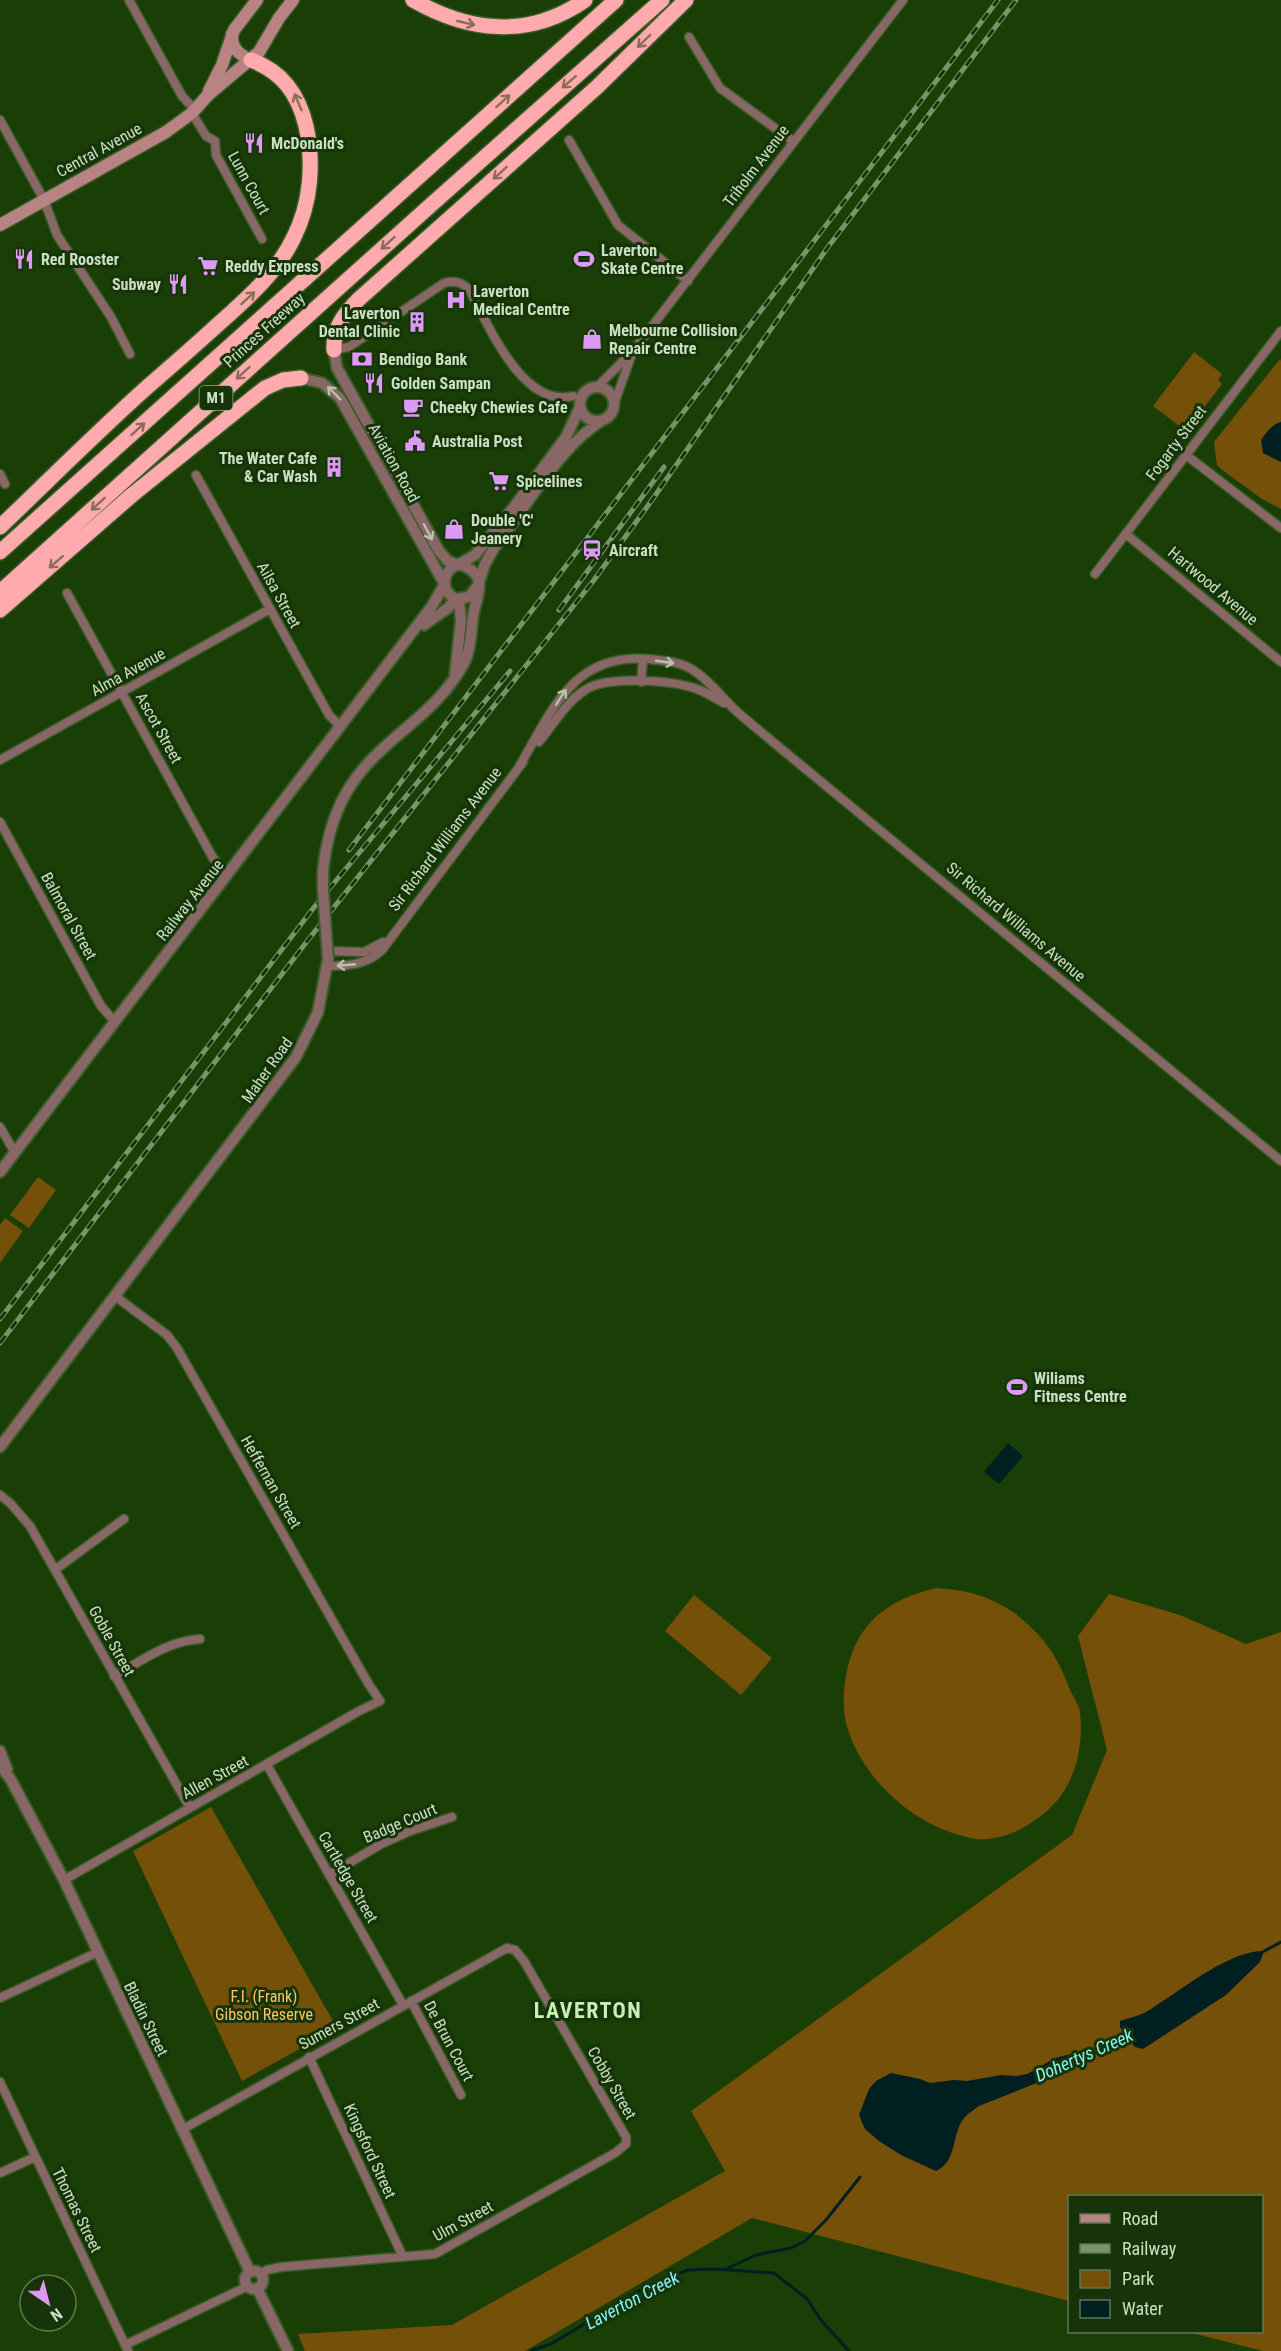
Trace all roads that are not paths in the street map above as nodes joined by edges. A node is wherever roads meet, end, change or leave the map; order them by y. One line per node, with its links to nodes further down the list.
1 (129, 0): 15 (street, Lunn Court)
2 (257, 0): 11 (main road, Central Avenue)
3 (293, 0): 13 (main road, Central Avenue)
4 (413, 0): 5 (highway, one-way to 5)
5 (585, 0)
6 (616, 0): 43 (highway, Princes Freeway / M1, one-way to 6)
7 (662, 0): 48 (highway, Princes Freeway / M1, one-way to 48)
8 (686, 0): 25 (highway, one-way to 25)
9 (890, 0): 10 (street)
10 (901, 3): 18 (street, Triholm Avenue)
11 (232, 33): 13 (main road); 14 (main road, Central Avenue)
12 (689, 37): 18 (street)
13 (251, 60): 14 (main road, Central Avenue); 40 (highway, one-way to 13)
14 (208, 95): 15 (main road, Central Avenue)
15 (194, 111): 19 (main road, Central Avenue); 21 (street, Lunn Court)
16 (0, 120): 19 (street)
17 (569, 140): 22 (street)
18 (794, 142): 22 (street, Triholm Avenue)
19 (44, 200): 20 (main road, Central Avenue); 27 (street)
20 (0, 225)
21 (262, 239)
22 (688, 281): 26 (street, Triholm Avenue)
23 (1281, 331): 24 (street, Fogarty Street)
24 (1278, 342): 35 (street, Fogarty Street)
25 (334, 350): 30 (street); 32 (street, Aviation Road)
26 (633, 351): 29 (street, Triholm Avenue); 31 (street, Triholm Avenue)
27 (130, 354)
28 (301, 378): 34 (street, Aviation Road, one-way to 28); 52 (highway, one-way to 52)
29 (597, 387): 30 (street); 31 (street)
30 (578, 402): 33 (street); 44 (street)
31 (613, 407): 33 (street)
32 (363, 412): 34 (street); 39 (street, Aviation Road)
33 (606, 418): 46 (street)
34 (355, 424): 39 (street, Aviation Road)
35 (1186, 455): 41 (street); 42 (street, Fogarty Street)
36 (0, 474): 38 (street)
37 (196, 475): 51 (street, Ailsa Street)
38 (5, 484)
39 (406, 503): 44 (street, Aviation Road, one-way to 44); 47 (street, Aviation Road)
40 (0, 527)
41 (1281, 528)
42 (1125, 534): 45 (street, Fogarty Street); 55 (street, Hartwood Avenue)
43 (0, 552)
44 (458, 565): 46 (street); 47 (street)
45 (1095, 574)
46 (479, 583): 50 (street); 56 (street, Maher Road)
47 (444, 584): 50 (street); 53 (street, Railway Avenue)
48 (0, 592)
49 (67, 593): 58 (street, Ascot Street)
50 (457, 599): 53 (street, Railway Avenue); 56 (street, Maher Road)
51 (270, 609): 58 (street, Alma Avenue); 60 (street, Ailsa Street)
52 (0, 610)
53 (402, 645): 60 (street, Railway Avenue)
54 (643, 659): 57 (street); 59 (street, Sir Richard Williams Avenue, one-way to 59); 62 (street, Sir Richard Williams Avenue, one-way to 54)
55 (1281, 662)
56 (455, 677): 66 (street, Maher Road, bridge)
57 (641, 682): 59 (street, Sir Richard Williams Avenue); 62 (street, Sir Richard Williams Avenue)
58 (123, 692): 61 (street, Alma Avenue); 64 (street, Ascot Street)
59 (733, 708): 70 (street, Sir Richard Williams Avenue)
60 (341, 727): 64 (street, Railway Avenue)
61 (0, 760)
62 (520, 765): 65 (street, Sir Richard Williams Avenue)
63 (0, 822): 67 (street, Balmoral Street)
64 (228, 875): 67 (street, Railway Avenue)
65 (394, 932): 66 (street, Sir Richard Williams Avenue); 66 (street, Sir Richard Williams Avenue, one-way to 66)
66 (329, 957): 72 (street, Maher Road)
67 (115, 1022): 69 (street, Railway Avenue)
68 (0, 1127): 69 (street)
69 (15, 1153): 71 (street, Railway Avenue)
70 (1281, 1161)
71 (0, 1172)
72 (115, 1296): 73 (street, Maher Road); 79 (street, Heffernan Street)
73 (0, 1447)
74 (0, 1495): 76 (street, Goble Street)
75 (124, 1519): 76 (street)
76 (56, 1569): 78 (street, Goble Street)
77 (200, 1639): 78 (street)
78 (114, 1676): 84 (street, Goble Street)
79 (380, 1701): 82 (street, Allen Street)
80 (0, 1751): 83 (street, Bladin Street)
81 (0, 1765): 83 (street, Bladin Street)
82 (267, 1765): 84 (street, Allen Street); 86 (street, Cartledge Street)
83 (11, 1780): 87 (street, Bladin Street)
84 (190, 1808): 87 (street, Allen Street)
85 (452, 1817): 86 (street, Badge Court)
86 (329, 1875): 91 (street, Cartledge Street)
87 (64, 1880): 89 (street, Bladin Street)
88 (511, 1948): 91 (street, Sumers Street); 96 (street, Cobby Street)
89 (98, 1952): 90 (street); 95 (street, Bladin Street)
90 (0, 1998)
91 (407, 2003): 92 (street, Sumers Street); 94 (street, De Brun Court)
92 (309, 2057): 95 (street, Sumers Street); 99 (street, Kingsford Street)
93 (0, 2082): 97 (street, Thomas Street)
94 (460, 2095)
95 (183, 2129): 100 (street, Bladin Street)
96 (626, 2144): 99 (street, Ulm Street)
97 (35, 2157): 98 (street); 102 (street, Thomas Street)
98 (0, 2173)
99 (403, 2257): 100 (street, Ulm Street)
100 (255, 2273): 101 (street)
101 (253, 2287): 102 (street); 103 (street)
102 (127, 2348)
103 (288, 2351)

